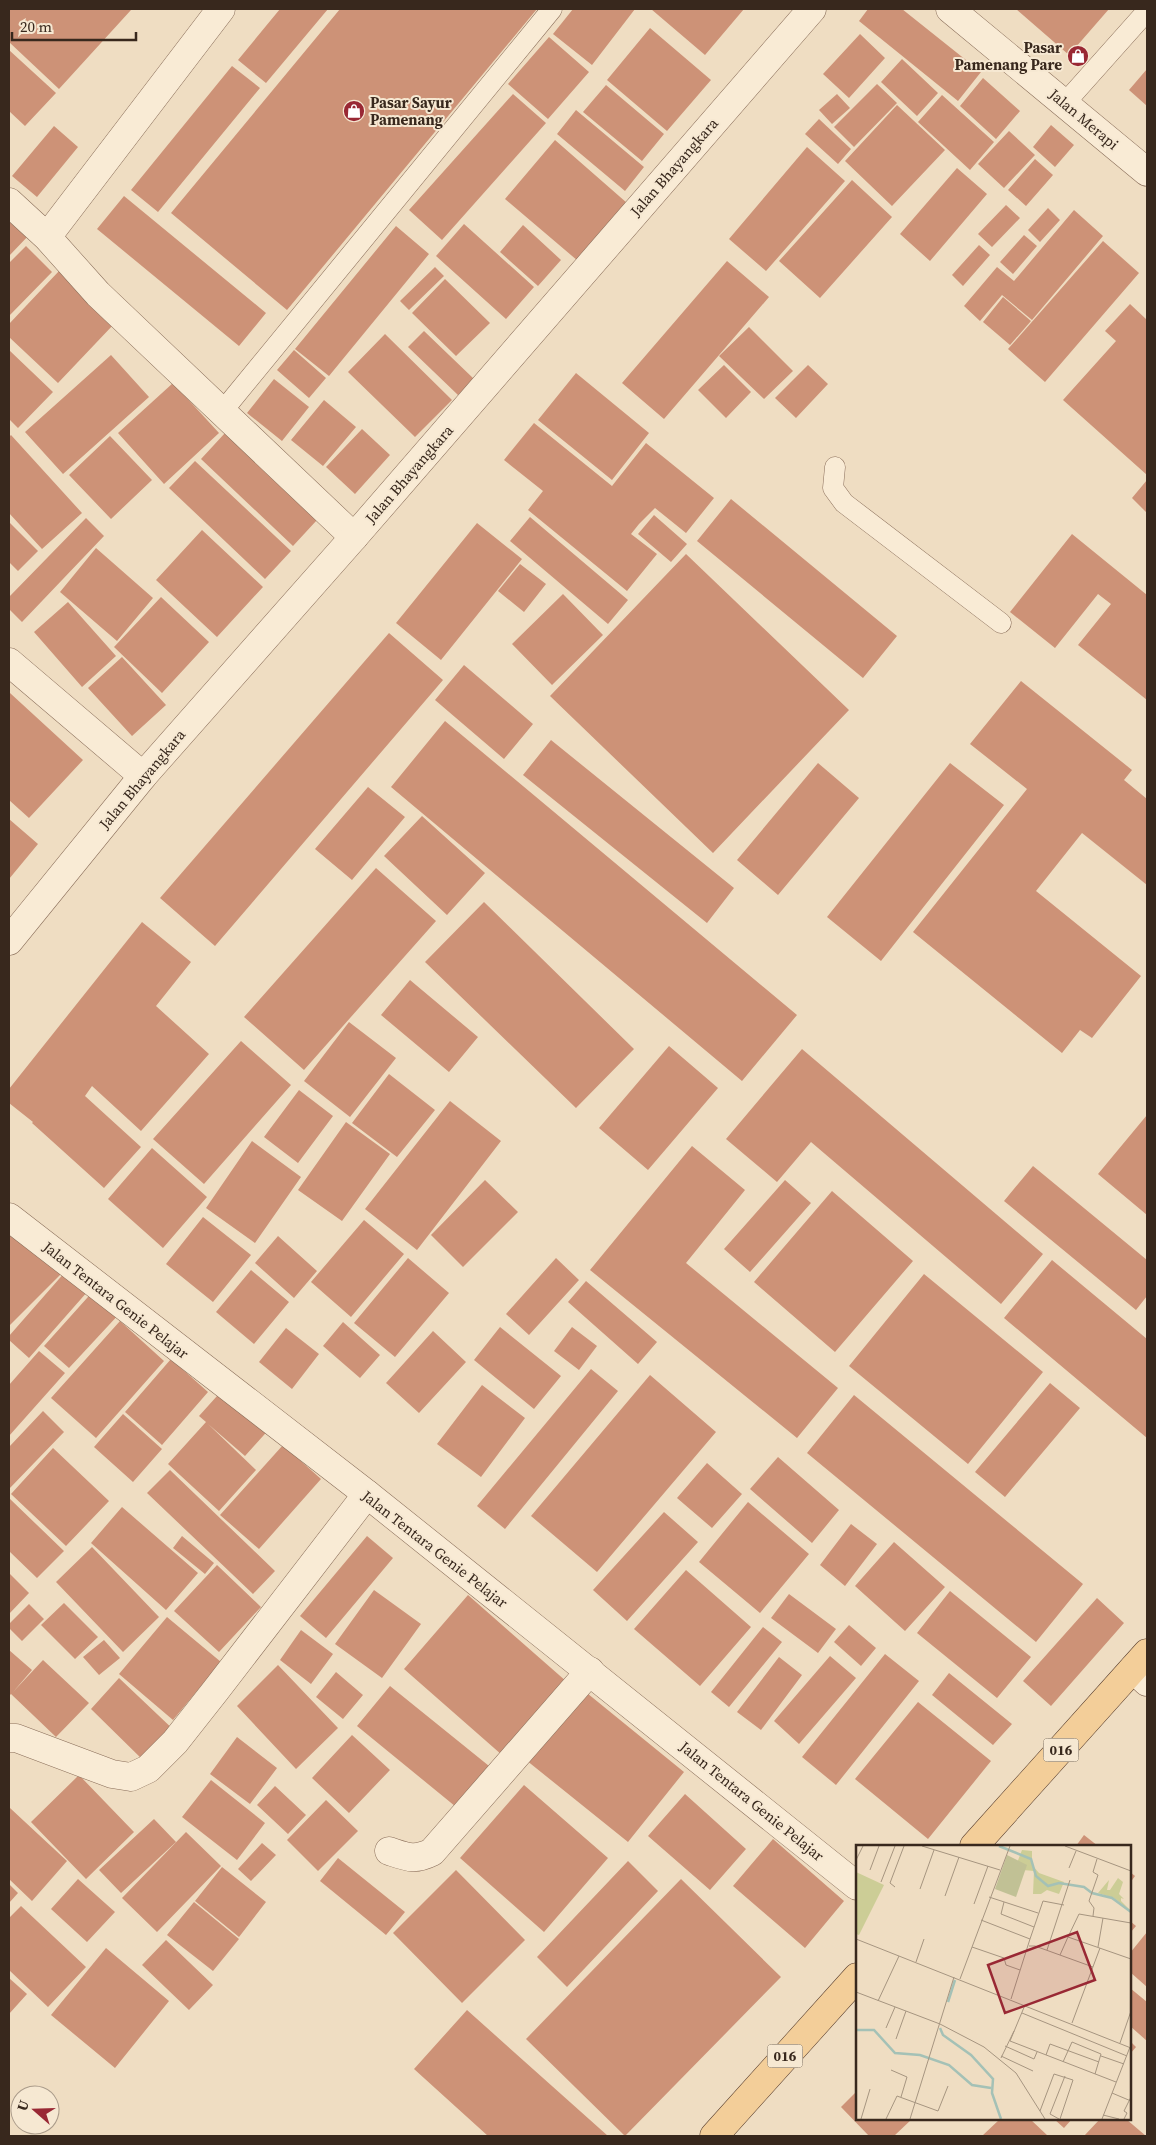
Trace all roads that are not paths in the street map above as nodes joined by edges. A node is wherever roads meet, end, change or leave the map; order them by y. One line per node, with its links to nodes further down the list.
1 (221, 9): 9 (street)
2 (552, 9): 10 (lane)
3 (812, 9): 12 (street, Jalan Bhayangkara)
4 (950, 9): 6 (street, Jalan Merapi)
5 (1147, 10): 6 (lane)
6 (1065, 103): 7 (street, Jalan Merapi)
7 (1147, 172)
8 (9, 202): 9 (street)
9 (47, 237): 10 (street)
10 (221, 413): 12 (street)
11 (835, 467): 13 (lane)
12 (354, 537): 15 (street, Jalan Bhayangkara)
13 (1000, 623)
14 (9, 662): 15 (street)
15 (143, 776): 16 (street, Jalan Bhayangkara)
16 (9, 940)
17 (9, 1217): 18 (street, Jalan Tentara Genie Pelajar)
18 (367, 1494): 20 (street, Jalan Tentara Genie Pelajar); 21 (street)
19 (1143, 1668): 22 (main road, 016)
20 (590, 1671): 23 (street); 24 (street, Jalan Tentara Genie Pelajar)
21 (9, 1738)
22 (975, 1845)
23 (389, 1851)
24 (856, 1885)
25 (856, 1978): 26 (main road, 016)
26 (714, 2136)

